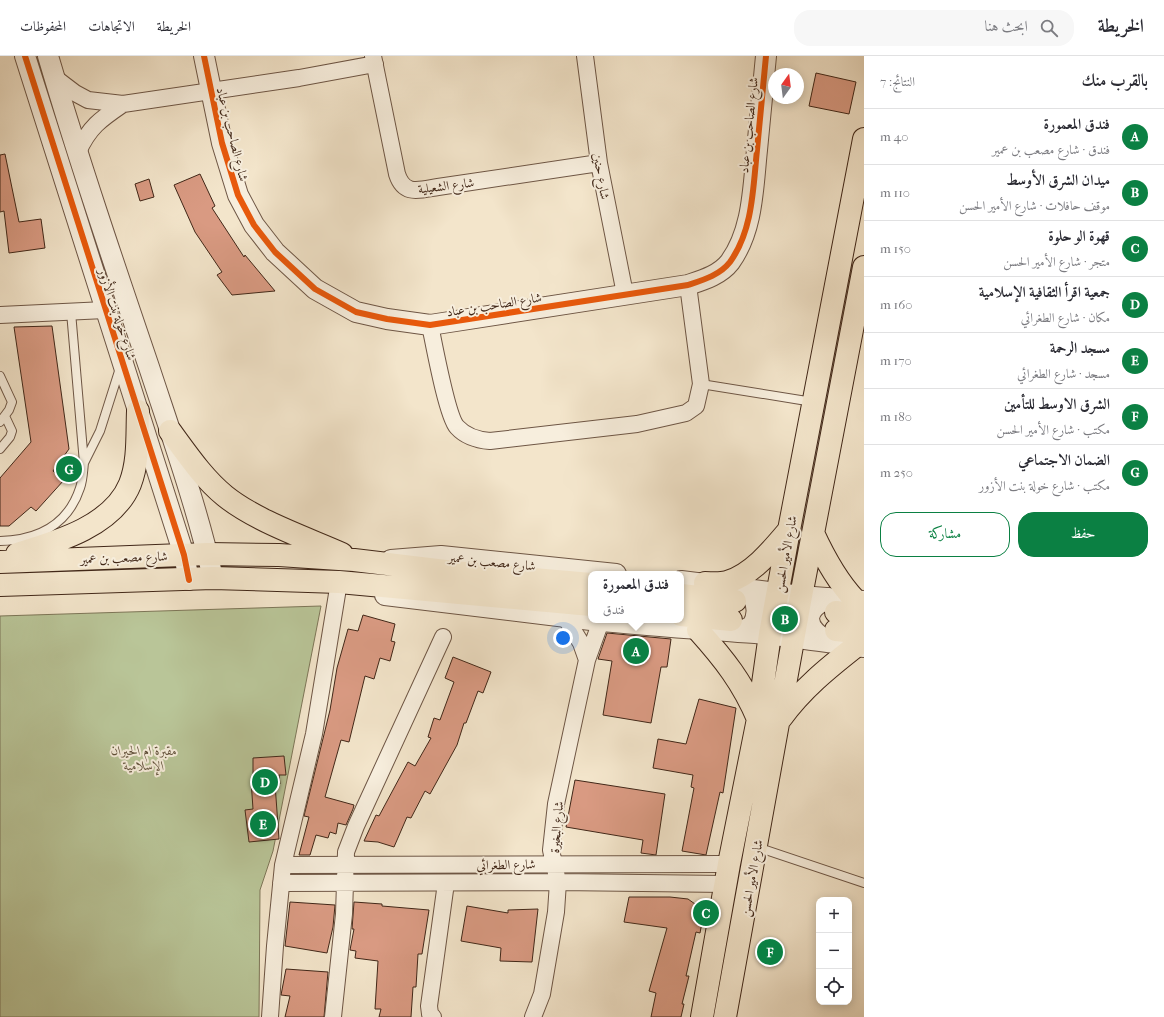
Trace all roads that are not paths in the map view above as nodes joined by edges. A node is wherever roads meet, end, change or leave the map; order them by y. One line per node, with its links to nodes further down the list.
1 (25, 56): 16 (street, شارع خولة بنت الأزور)
2 (48, 56): 7 (street, شارع خولة بنت الأزور)
3 (204, 56): 8 (street, شارع الصاحب بن عباد)
4 (585, 56): 12 (street, شارع حنين)
5 (766, 56): 14 (street, شارع الصاحب بن عباد)
6 (374, 60): 8 (street); 12 (street, شارع الشعيلية)
7 (54, 77): 9 (street); 11 (street, شارع خولة بنت الأزور)
8 (211, 90): 9 (street); 19 (street, شارع الصاحب بن عباد)
9 (123, 104): 11 (street)
10 (864, 140): 23 (highway, شارع الأمير الحسن)
11 (78, 152): 26 (street, شارع خولة بنت الأزور)
12 (599, 163): 15 (street, شارع حنين)
13 (864, 267): 30 (highway, شارع الأمير الحسن)
14 (688, 285): 15 (street, شارع الصاحب بن عباد); 22 (street)
15 (625, 294): 19 (street, شارع الصاحب بن عباد)
16 (105, 310): 17 (street); 20 (street, شارع خولة بنت الأزور)
17 (71, 312): 18 (street); 28 (lane)
18 (0, 315)
19 (430, 326): 22 (street)
20 (122, 362): 24 (street, شارع خولة بنت الأزور); 28 (lane)
21 (0, 376): 25 (lane)
22 (701, 384): 23 (lane)
23 (813, 402): 29 (highway, شارع الأمير الحسن)
24 (138, 411): 33 (street, شارع خولة بنت الأزور); 34 (highway)
25 (2, 419): 27 (lane)
26 (170, 431): 32 (street, شارع خولة بنت الأزور); 35 (highway)
27 (0, 449)
28 (84, 463): 31 (lane)
29 (789, 530): 42 (highway); 45 (highway, شارع الأمير الحسن)
30 (813, 533): 47 (highway, شارع الأمير الحسن); 48 (highway)
31 (0, 541)
32 (208, 554): 33 (highway, شارع مصعب بن عمير); 35 (highway, شارع مصعب بن عمير); 38 (street, شارع خولة بنت الأزور)
33 (184, 555): 36 (highway, شارع مصعب بن عمير); 39 (street, شارع خولة بنت الأزور)
34 (0, 559)
35 (361, 561): 37 (street, شارع مصعب بن عمير); 43 (highway, شارع مصعب بن عمير)
36 (0, 562)
37 (588, 571)
38 (213, 578): 39 (highway, شارع مصعب بن عمير); 41 (highway, شارع مصعب بن عمير)
39 (189, 580): 44 (highway, شارع مصعب بن عمير)
40 (684, 581): 42 (street, شارع مصعب بن عمير)
41 (347, 583): 50 (highway, شارع مصعب بن عمير); 53 (street, شارع مصعب بن عمير); 66 (street)
42 (705, 583): 49 (street, شارع مصعب بن عمير)
43 (588, 584)
44 (0, 585)
45 (778, 593): 47 (street, شارع مصعب بن عمير); 49 (street, شارع مصعب بن عمير); 58 (highway, شارع الأمير الحسن)
46 (684, 596): 49 (highway, شارع مصعب بن عمير)
47 (801, 596): 54 (street, شارع مصعب بن عمير); 60 (highway, شارع الأمير الحسن)
48 (861, 606): 54 (highway)
49 (738, 611): 51 (highway, شارع مصعب بن عمير); 57 (street, شارع مصعب بن عمير); 58 (street, شارع مصعب بن عمير)
50 (588, 615)
51 (684, 615)
52 (588, 616): 53 (street, شارع مصعب بن عمير)
53 (565, 617): 62 (street)
54 (832, 620): 60 (street, شارع مصعب بن عمير); 61 (highway)
55 (593, 623): 62 (street, شارع البخيرة)
56 (646, 623): 57 (street, شارع مصعب بن عمير)
57 (698, 630): 63 (highway)
58 (770, 634): 60 (street, شارع مصعب بن عمير); 63 (highway, شارع الأمير الحسن)
59 (443, 637): 67 (street)
60 (795, 637): 63 (highway, شارع الأمير الحسن)
61 (861, 642): 63 (highway)
62 (587, 660): 65 (street, شارع البخيرة)
63 (768, 721): 64 (highway, شارع الأمير الحسن); 68 (highway, شارع الأمير الحسن)
64 (757, 847): 72 (lane); 79 (highway, شارع الأمير الحسن)
65 (553, 864): 67 (street, شارع الطغرائي); 68 (street, شارع الطغرائي); 69 (street, شارع البخيرة)
66 (284, 865): 67 (street, شارع الطغرائي); 70 (street)
67 (346, 865): 73 (street)
68 (727, 874): 69 (street, شارع الطغرائي); 78 (highway, شارع الأمير الحسن)
69 (558, 882): 71 (street, شارع الطغرائي); 77 (street, شارع البخيرة)
70 (281, 883): 73 (street, شارع الطغرائي); 74 (street)
71 (446, 883): 73 (street, شارع الطغرائي); 76 (street)
72 (864, 883)
73 (346, 884): 75 (street)
74 (270, 1017)
75 (333, 1017)
76 (433, 1017)
77 (533, 1017)
78 (702, 1017)
79 (726, 1017)

